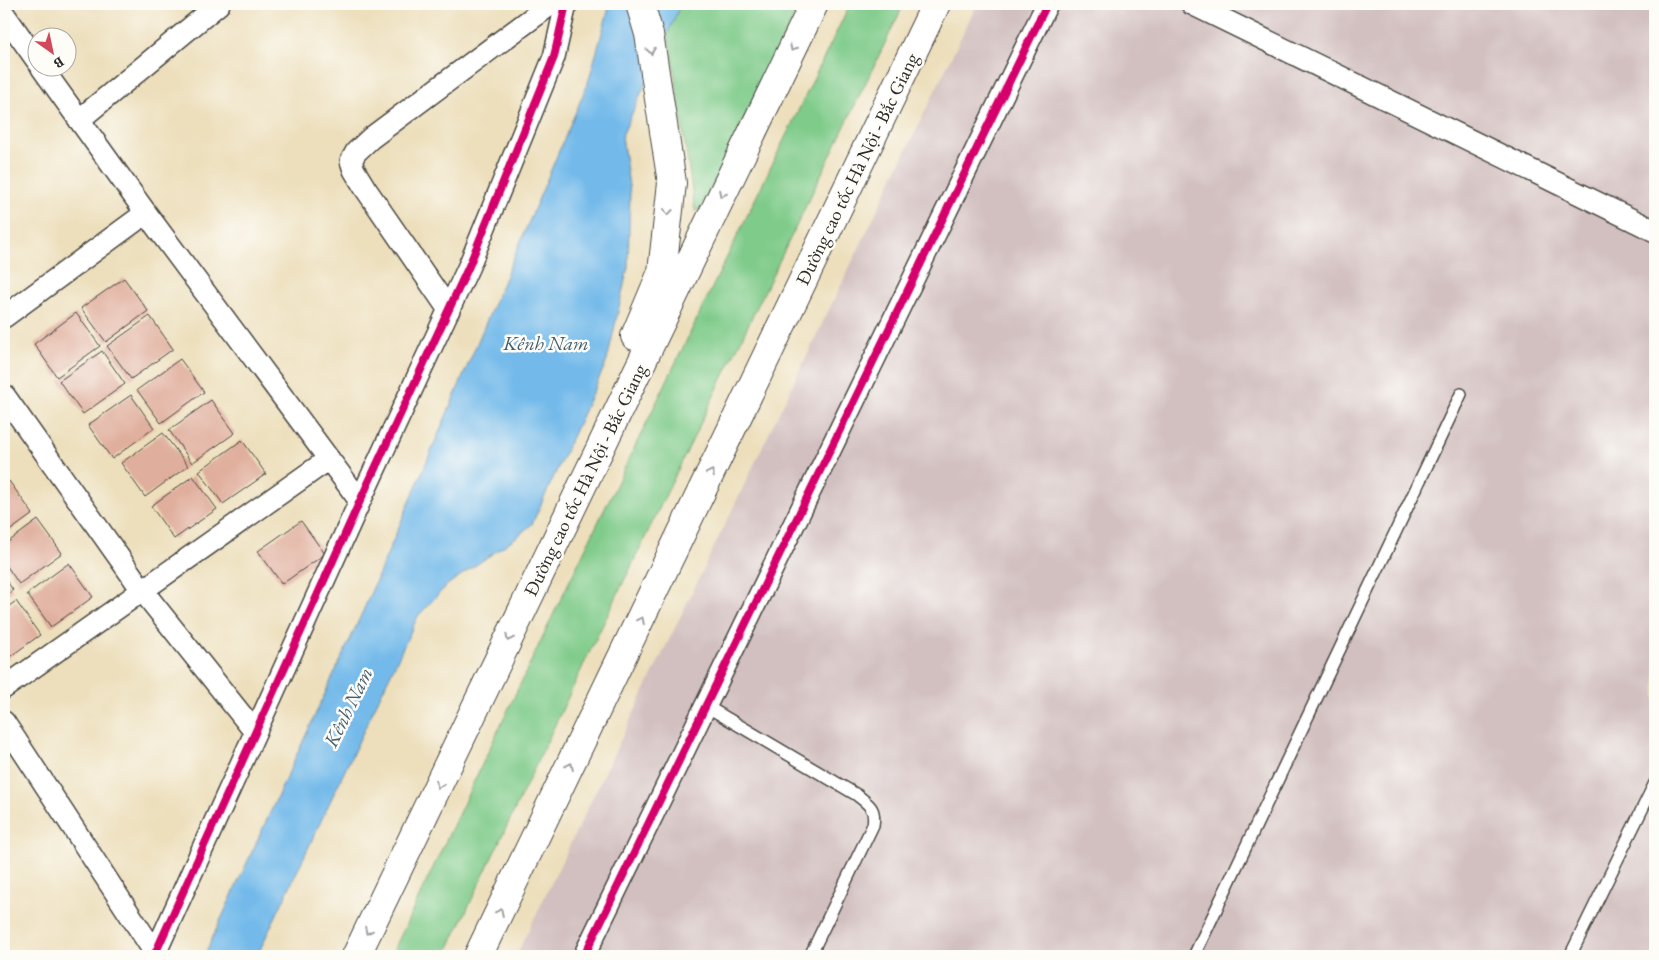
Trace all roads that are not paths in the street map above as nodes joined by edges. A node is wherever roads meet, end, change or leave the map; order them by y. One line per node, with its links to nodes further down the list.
1 (219, 4): 12 (street)
2 (551, 4): 15 (street)
3 (566, 4): 15 (street)
4 (640, 4): 22 (highway, one-way to 22)
5 (814, 4): 22 (highway, Đường cao tốc Hà Nội - Bắc Giang, one-way to 22)
6 (936, 4): 30 (highway, Đường cao tốc Hà Nội - Bắc Giang, one-way to 6)
7 (1047, 4): 24 (street)
8 (1192, 4): 14 (street)
9 (4, 15): 10 (street)
10 (28, 48)
11 (49, 78): 12 (street)
12 (79, 120): 13 (street)
13 (146, 213): 16 (street); 19 (street)
14 (1655, 231)
15 (449, 310): 20 (street)
16 (4, 317)
17 (1461, 394): 33 (lane)
18 (4, 395): 21 (street)
19 (329, 459): 20 (street); 21 (street)
20 (360, 501): 26 (street)
21 (142, 590): 23 (street); 26 (street)
22 (530, 594): 29 (highway, Đường cao tốc Hà Nội - Bắc Giang, one-way to 29)
23 (4, 688)
24 (706, 706): 31 (street); 32 (lane)
25 (4, 722): 28 (street)
26 (255, 732): 28 (street)
27 (1655, 783): 34 (lane)
28 (154, 954)
29 (356, 956)
30 (478, 956)
31 (584, 956)
32 (810, 956)
33 (1194, 956)
34 (1570, 956)

